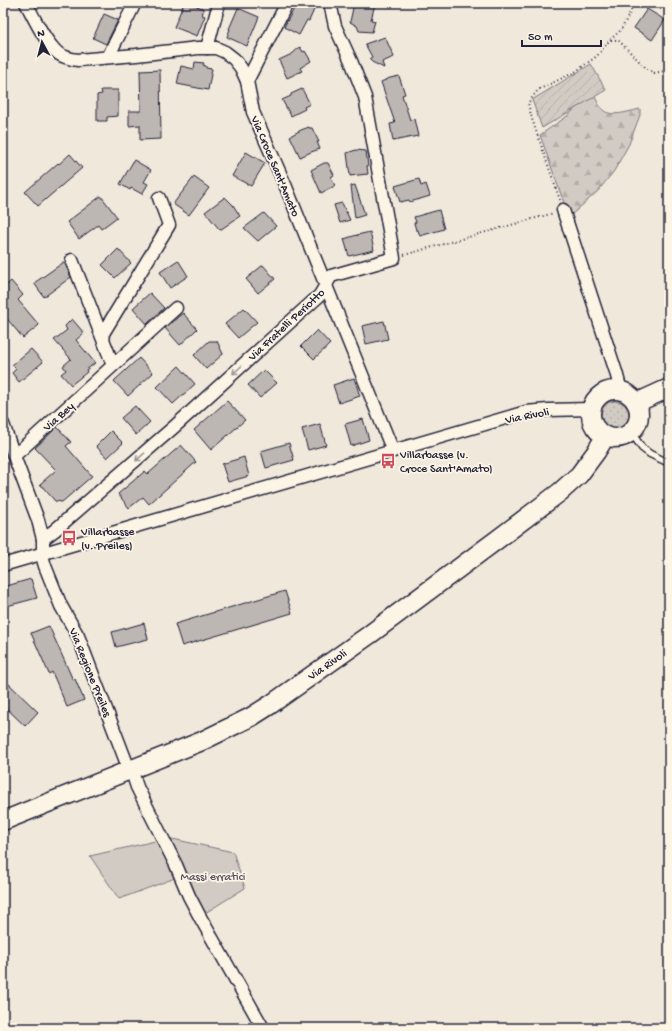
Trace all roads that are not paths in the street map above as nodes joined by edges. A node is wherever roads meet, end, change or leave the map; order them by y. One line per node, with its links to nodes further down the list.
1 (26, 3): 7 (street, Via Croce Sant'Amato)
2 (135, 3): 7 (street)
3 (219, 3): 6 (street)
4 (288, 3): 8 (street)
5 (330, 3): 12 (street, Via Fratelli Periotto)
6 (207, 48): 7 (street, Via Croce Sant'Amato); 8 (street, Via Croce Sant'Amato)
7 (108, 57)
8 (247, 81): 12 (street, Via Croce Sant'Amato)
9 (159, 198): 14 (street)
10 (563, 210): 17 (street)
11 (72, 260): 14 (street)
12 (326, 286): 23 (street, Via Croce Sant'Amato); 26 (street, Via Fratelli Periotto, one-way to 26)
13 (176, 308): 15 (street, Via Bey)
14 (102, 335): 15 (street)
15 (113, 365): 24 (street, Via Bey)
16 (669, 388): 18 (street)
17 (621, 391): 18 (street); 19 (street)
18 (636, 403): 21 (street)
19 (591, 409): 22 (street); 23 (street, Via Rivoli)
20 (3, 424): 24 (street)
21 (631, 432): 22 (street); 25 (lane)
22 (605, 437): 29 (street, Via Rivoli)
23 (393, 451): 27 (street, Via Rivoli)
24 (14, 456): 26 (street)
25 (669, 463)
26 (43, 538): 27 (street)
27 (43, 553): 28 (street, Via Rivoli); 29 (street, Via Regione Preiles)
28 (3, 565)
29 (130, 769): 30 (street, Via Rivoli); 31 (street, Via Regione Preiles)
30 (3, 821)
31 (263, 1028)

